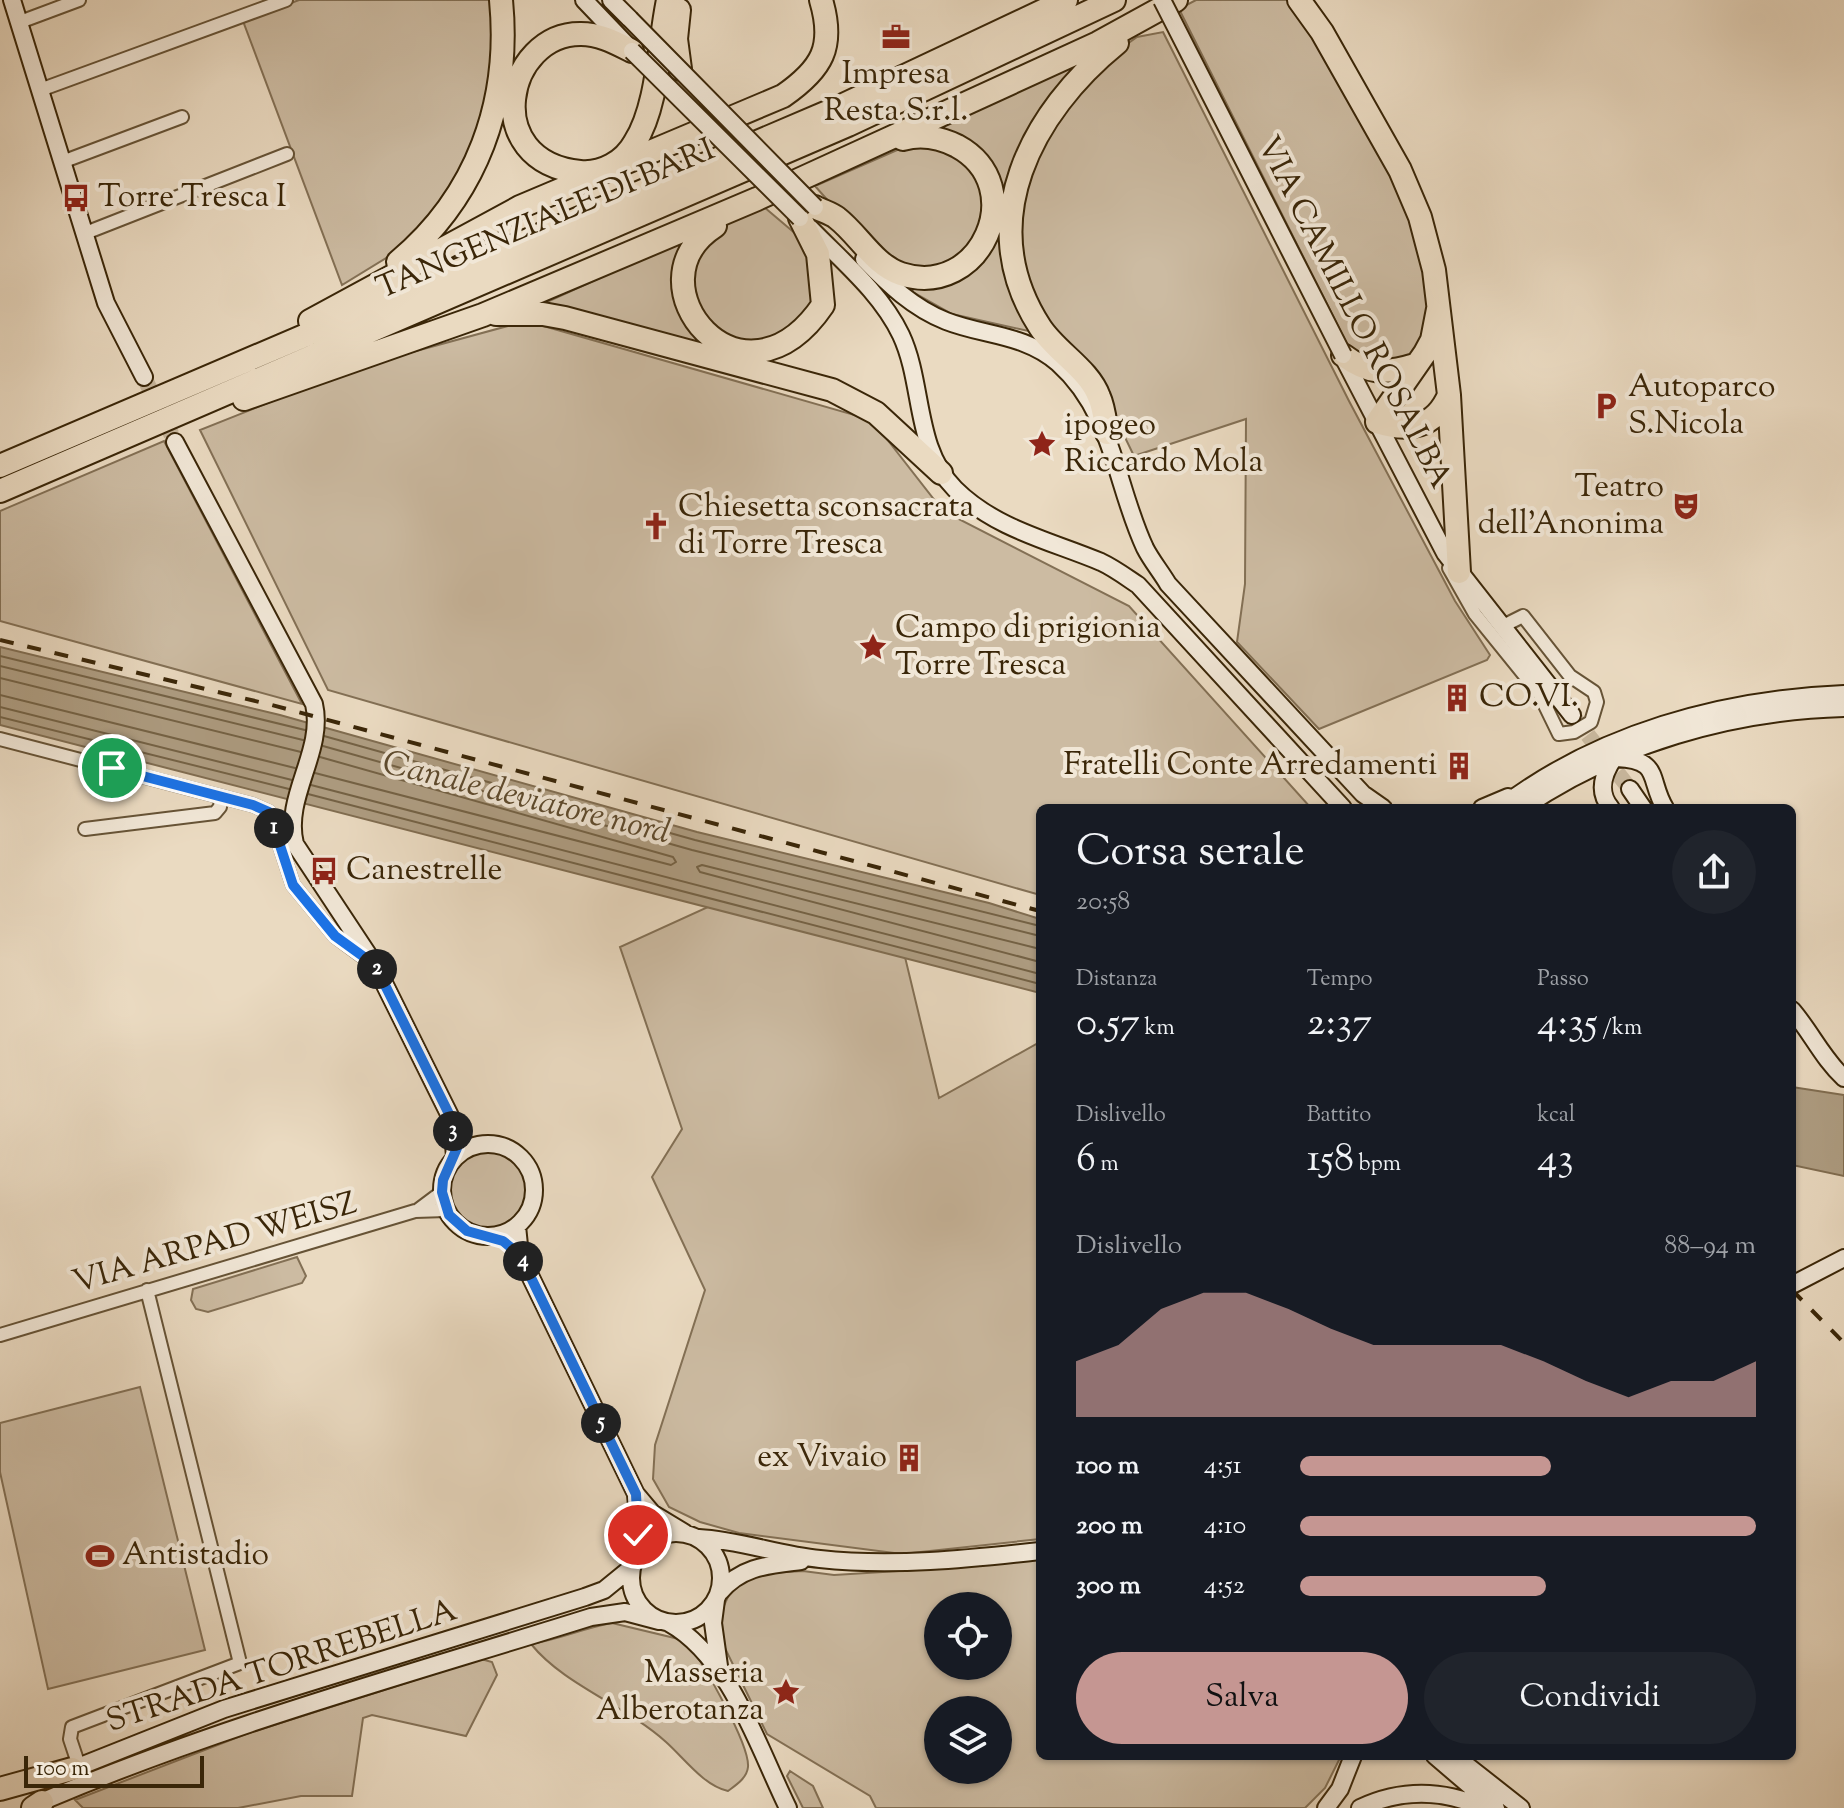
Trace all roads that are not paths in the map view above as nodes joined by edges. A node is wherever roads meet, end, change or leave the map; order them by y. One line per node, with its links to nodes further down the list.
1 (12, 0): 16 (main road)
2 (79, 0): 16 (street)
3 (286, 0): 20 (street)
4 (501, 0): 29 (highway)
5 (584, 0): 18 (main road)
6 (611, 0): 19 (main road, bridge)
7 (668, 0): 25 (highway)
8 (683, 0): 19 (highway)
9 (821, 0): 25 (highway)
10 (1066, 0): 33 (highway, TANGENZIALE DI BARI)
11 (1114, 0): 37 (highway, TANGENZIALE DI BARI)
12 (1176, 0): 15 (highway)
13 (1299, 0): 17 (highway)
14 (1312, 0): 17 (highway)
15 (1155, 8): 23 (highway); 32 (main road, VIA CAMILLO ROSALBA, bridge); 39 (highway)
16 (20, 22): 20 (main road)
17 (1322, 32): 30 (highway)
18 (632, 51): 25 (highway); 27 (main road, bridge)
19 (680, 69): 27 (main road, bridge)
20 (40, 90): 24 (main road)
21 (182, 117): 24 (street)
22 (287, 154): 28 (street)
23 (861, 154): 26 (highway); 27 (highway)
24 (62, 162): 28 (main road)
25 (606, 171): 29 (highway)
26 (757, 199): 27 (highway); 31 (highway)
27 (808, 213): 39 (main road); 42 (main road)
28 (83, 234): 35 (main road)
29 (356, 295): 33 (highway)
30 (1438, 309): 34 (highway); 36 (highway)
31 (483, 315): 37 (highway); 42 (highway)
32 (1343, 355): 34 (highway); 38 (main road, VIA CAMILLO ROSALBA)
33 (256, 358): 41 (highway, TANGENZIALE DI BARI)
34 (1415, 365): 38 (highway)
35 (144, 377)
36 (1449, 395): 38 (highway); 45 (highway)
37 (203, 403): 43 (highway, TANGENZIALE DI BARI)
38 (1377, 422): 44 (main road, VIA CAMILLO ROSALBA)
39 (1107, 433): 56 (main road)
40 (175, 442): 62 (main road)
41 (0, 466)
42 (941, 473): 55 (main road)
43 (0, 491)
44 (1445, 553): 45 (main road, VIA CAMILLO ROSALBA); 46 (street)
45 (1459, 572): 46 (main road, VIA CAMILLO ROSALBA)
46 (1503, 626): 49 (main road, VIA CAMILLO ROSALBA)
47 (1844, 694): 54 (main road)
48 (1844, 708): 51 (main road)
49 (1572, 715)
50 (1, 742): 53 (street)
51 (1614, 758): 54 (main road); 58 (main road); 60 (main road)
52 (1630, 789): 59 (main road)
53 (221, 797): 61 (street); 62 (street)
54 (1522, 800): 57 (main road)
55 (1339, 804)
56 (1377, 804)
57 (1502, 804)
58 (1609, 804)
59 (1640, 804)
60 (1664, 804)
61 (85, 829)
62 (375, 965): 65 (main road)
63 (1796, 1014): 64 (main road)
64 (1844, 1078)
65 (452, 1120): 66 (main road); 67 (main road)
66 (482, 1144): 67 (main road); 71 (main road)
67 (455, 1157): 68 (main road)
68 (442, 1192): 69 (main road); 70 (street)
69 (446, 1210): 70 (street, VIA ARPAD WEISZ); 72 (main road)
70 (415, 1211): 76 (street, VIA ARPAD WEISZ)
71 (517, 1226): 72 (main road); 73 (main road)
72 (491, 1237): 73 (main road)
73 (520, 1255): 78 (main road)
74 (1844, 1258): 75 (main road)
75 (1796, 1283)
76 (147, 1290): 77 (street, VIA ARPAD WEISZ); 89 (street)
77 (0, 1335)
78 (636, 1494): 79 (main road); 82 (main road)
79 (692, 1535): 81 (main road); 82 (main road); 83 (main road)
80 (1036, 1551): 81 (main road)
81 (819, 1559): 83 (main road)
82 (632, 1565): 84 (main road); 89 (main road, STRADA TORREBELLA)
83 (718, 1596): 84 (main road); 85 (main road)
84 (664, 1622): 85 (main road); 92 (main road, STRADA TORREBELLA)
85 (719, 1668): 93 (main road)
86 (1351, 1760): 94 (main road)
87 (1440, 1760): 97 (main road)
88 (1460, 1760): 98 (main road)
89 (76, 1767): 90 (highway); 91 (main road, STRADA TORREBELLA)
90 (0, 1789)
91 (0, 1801)
92 (34, 1806)
93 (788, 1808)
94 (1326, 1808)
95 (1360, 1808): 96 (main road)
96 (1483, 1808)
97 (1496, 1808)
98 (1521, 1808)

